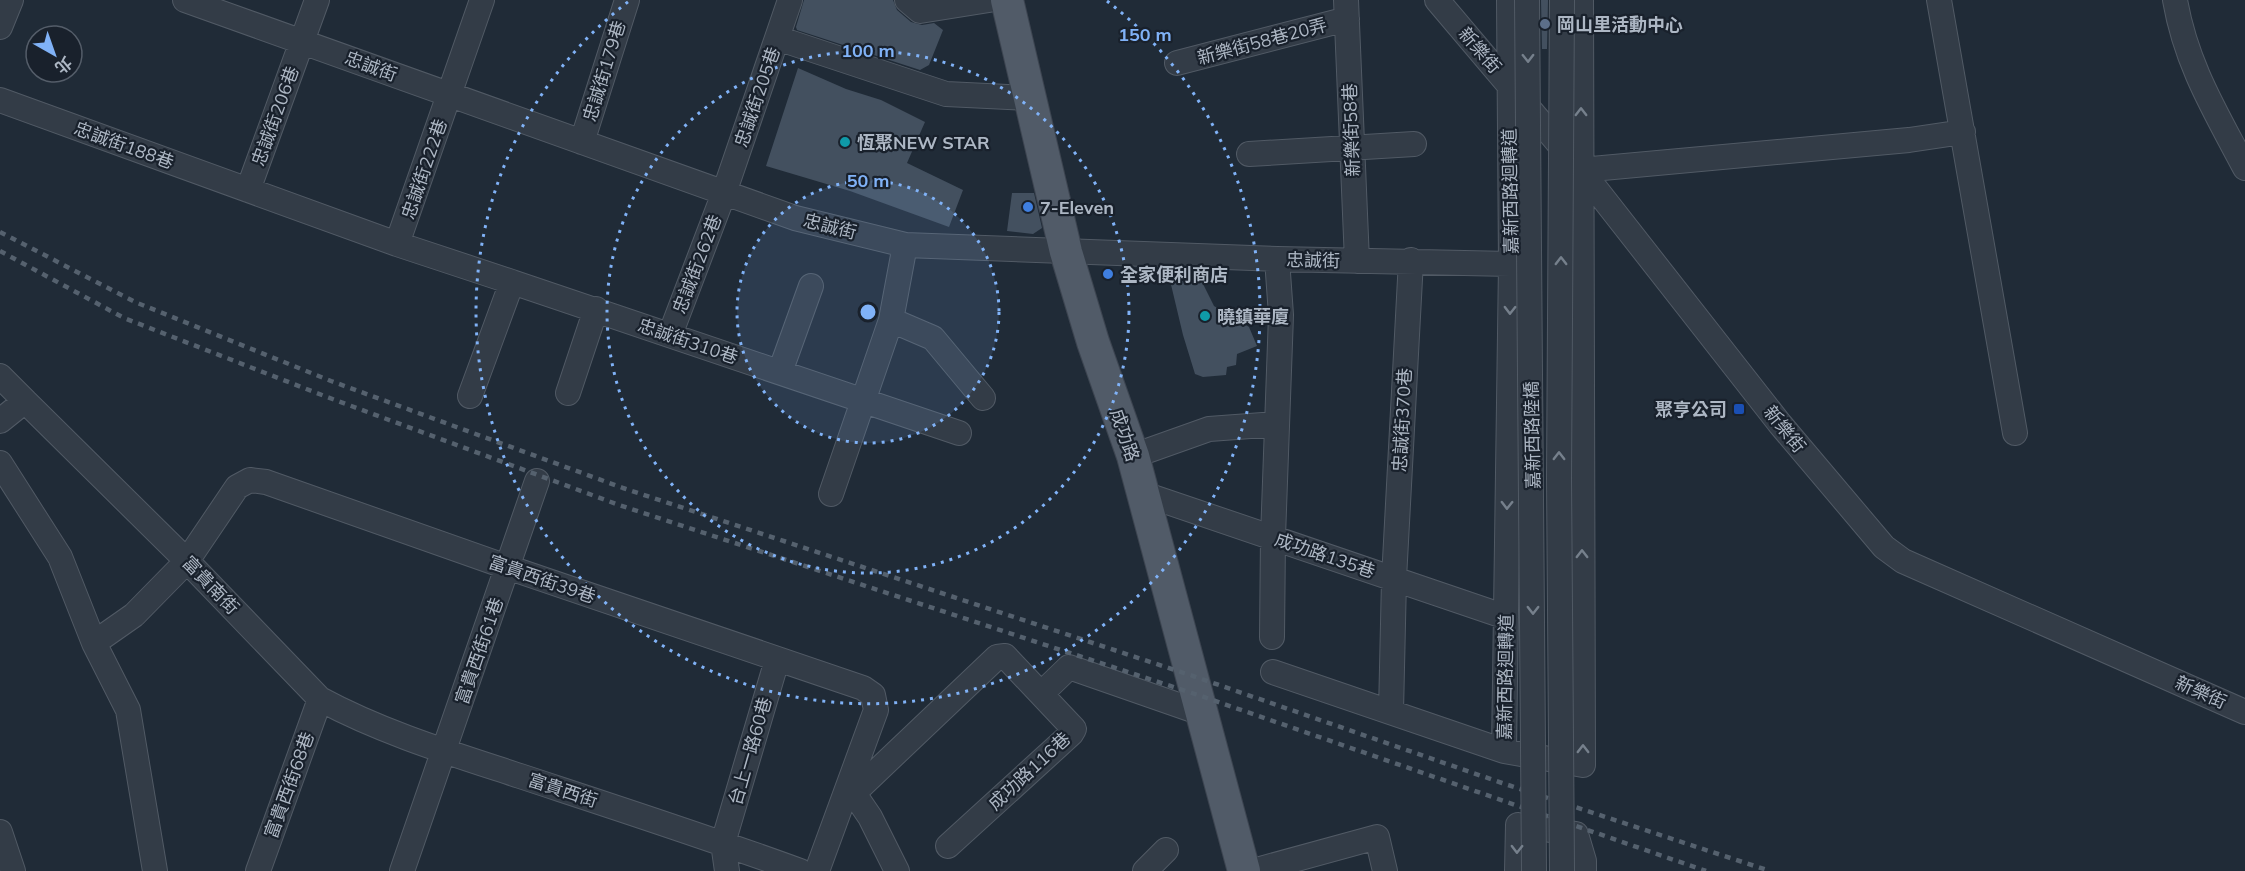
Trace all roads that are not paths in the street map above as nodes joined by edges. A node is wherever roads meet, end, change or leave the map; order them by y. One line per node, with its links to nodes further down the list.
1 (11, 0): 18 (street)
2 (185, 0): 20 (street, 忠誠街)
3 (317, 0): 20 (street, 忠誠街206巷)
4 (482, 0): 23 (street, 忠誠街222巷)
5 (627, 0): 27 (street, 忠誠街179巷)
6 (790, 0): 19 (street, 忠誠街205巷)
7 (907, 0): 8 (street)
8 (989, 0)
9 (1007, 0): 24 (main road, 成功路)
10 (1437, 0): 22 (street, 新樂街)
11 (1509, 0): 22 (street, 嘉新西路迴轉道)
12 (1527, 0): 96 (street, 嘉新西路陸橋, one-way to 96, bridge)
13 (1562, 0): 97 (street, 嘉新西路陸橋, one-way to 13, bridge)
14 (1581, 0): 32 (street, one-way to 14)
15 (1939, 0): 26 (street)
16 (2175, 0): 31 (street)
17 (1346, 9): 21 (street, 新樂街58巷20弄); 29 (street, 新樂街58巷)
18 (0, 27)
19 (777, 38): 24 (street); 34 (street, 忠誠街205巷)
20 (302, 42): 23 (street, 忠誠街); 33 (street, 忠誠街206巷)
21 (1177, 63)
22 (1509, 83): 32 (street, 新樂街); 41 (street, 嘉新西路迴轉道)
23 (450, 95): 27 (street, 忠誠街); 35 (street, 忠誠街222巷)
24 (1030, 98): 37 (main road, 成功路)
25 (0, 100): 33 (street, 忠誠街188巷)
26 (1963, 132): 32 (street); 57 (street)
27 (582, 142): 34 (street, 忠誠街)
28 (1414, 144): 29 (street)
29 (1352, 148): 30 (street); 39 (street, 新樂街58巷)
30 (1249, 154)
31 (2245, 168)
32 (1581, 170): 75 (street, 新樂街); 77 (street, 嘉新西路迴轉道, one-way to 32)
33 (248, 190): 35 (street, 忠誠街188巷)
34 (724, 193): 36 (street, 忠誠街); 46 (street, 忠誠街262巷)
35 (397, 244): 42 (street, 忠誠街310巷)
36 (905, 245): 37 (street, 忠誠街); 45 (street)
37 (1066, 252): 38 (street, 忠誠街); 58 (main road, 成功路)
38 (1277, 259): 39 (street, 忠誠街); 55 (street)
39 (1357, 261): 40 (street, 忠誠街)
40 (1411, 261): 41 (street, 忠誠街); 66 (street, 忠誠街370巷)
41 (1511, 264): 67 (street, 嘉新西路迴轉道, one-way to 67)
42 (512, 282): 44 (street, 忠誠街310巷); 50 (street)
43 (811, 286): 47 (street)
44 (596, 309): 46 (street, 忠誠街310巷); 49 (street)
45 (891, 320): 51 (street); 53 (street)
46 (670, 335): 47 (street, 忠誠街310巷)
47 (780, 372): 53 (street, 忠誠街310巷)
48 (0, 376): 52 (street, 富貴南街)
49 (568, 393)
50 (470, 396)
51 (983, 398)
52 (25, 401): 54 (street); 64 (street, 富貴南街)
53 (865, 401): 56 (street, 忠誠街310巷); 61 (street)
54 (0, 421)
55 (1277, 424): 58 (street); 63 (street)
56 (959, 433)
57 (2015, 433)
58 (1133, 456): 62 (main road, 成功路)
59 (0, 463): 69 (street)
60 (537, 481): 65 (street, 富貴西街61巷)
61 (831, 494)
62 (1144, 494): 63 (street, 成功路135巷); 76 (main road, 成功路)
63 (1273, 537): 66 (street, 成功路135巷); 68 (street)
64 (187, 561): 65 (street, 富貴西街39巷); 69 (street, 富貴西街39巷); 73 (street, 富貴南街)
65 (507, 567): 70 (street, 富貴西街39巷); 78 (street, 富貴西街61巷)
66 (1394, 579): 67 (street, 成功路135巷); 74 (street, 忠誠街370巷)
67 (1506, 617): 77 (street, 嘉新西路迴轉道)
68 (1272, 637)
69 (94, 643): 84 (street)
70 (777, 660): 80 (street, 台上一路60巷); 89 (street, 富貴西街39巷)
71 (1273, 672): 74 (street)
72 (1041, 694): 76 (street); 81 (street, 成功路116巷); 90 (street)
73 (320, 699): 78 (street, 富貴南街); 85 (street, 富貴西街68巷)
74 (1391, 712): 77 (street)
75 (2245, 712)
76 (1204, 714): 92 (main road, 成功路)
77 (1504, 751)
78 (444, 752): 80 (street, 富貴西街); 86 (street)
79 (0, 832): 83 (street)
80 (723, 843): 87 (street); 88 (street, 富貴西街)
81 (948, 846)
82 (1166, 850): 91 (street)
83 (13, 871)
84 (155, 871)
85 (258, 871)
86 (402, 871)
87 (727, 871)
88 (800, 871)
89 (817, 871)
90 (897, 871)
91 (1145, 871)
92 (1244, 871)
93 (1253, 871): 94 (street)
94 (1385, 871)
95 (1517, 871): 98 (street, one-way to 95)
96 (1534, 871)
97 (1562, 871)
98 (1584, 871)

